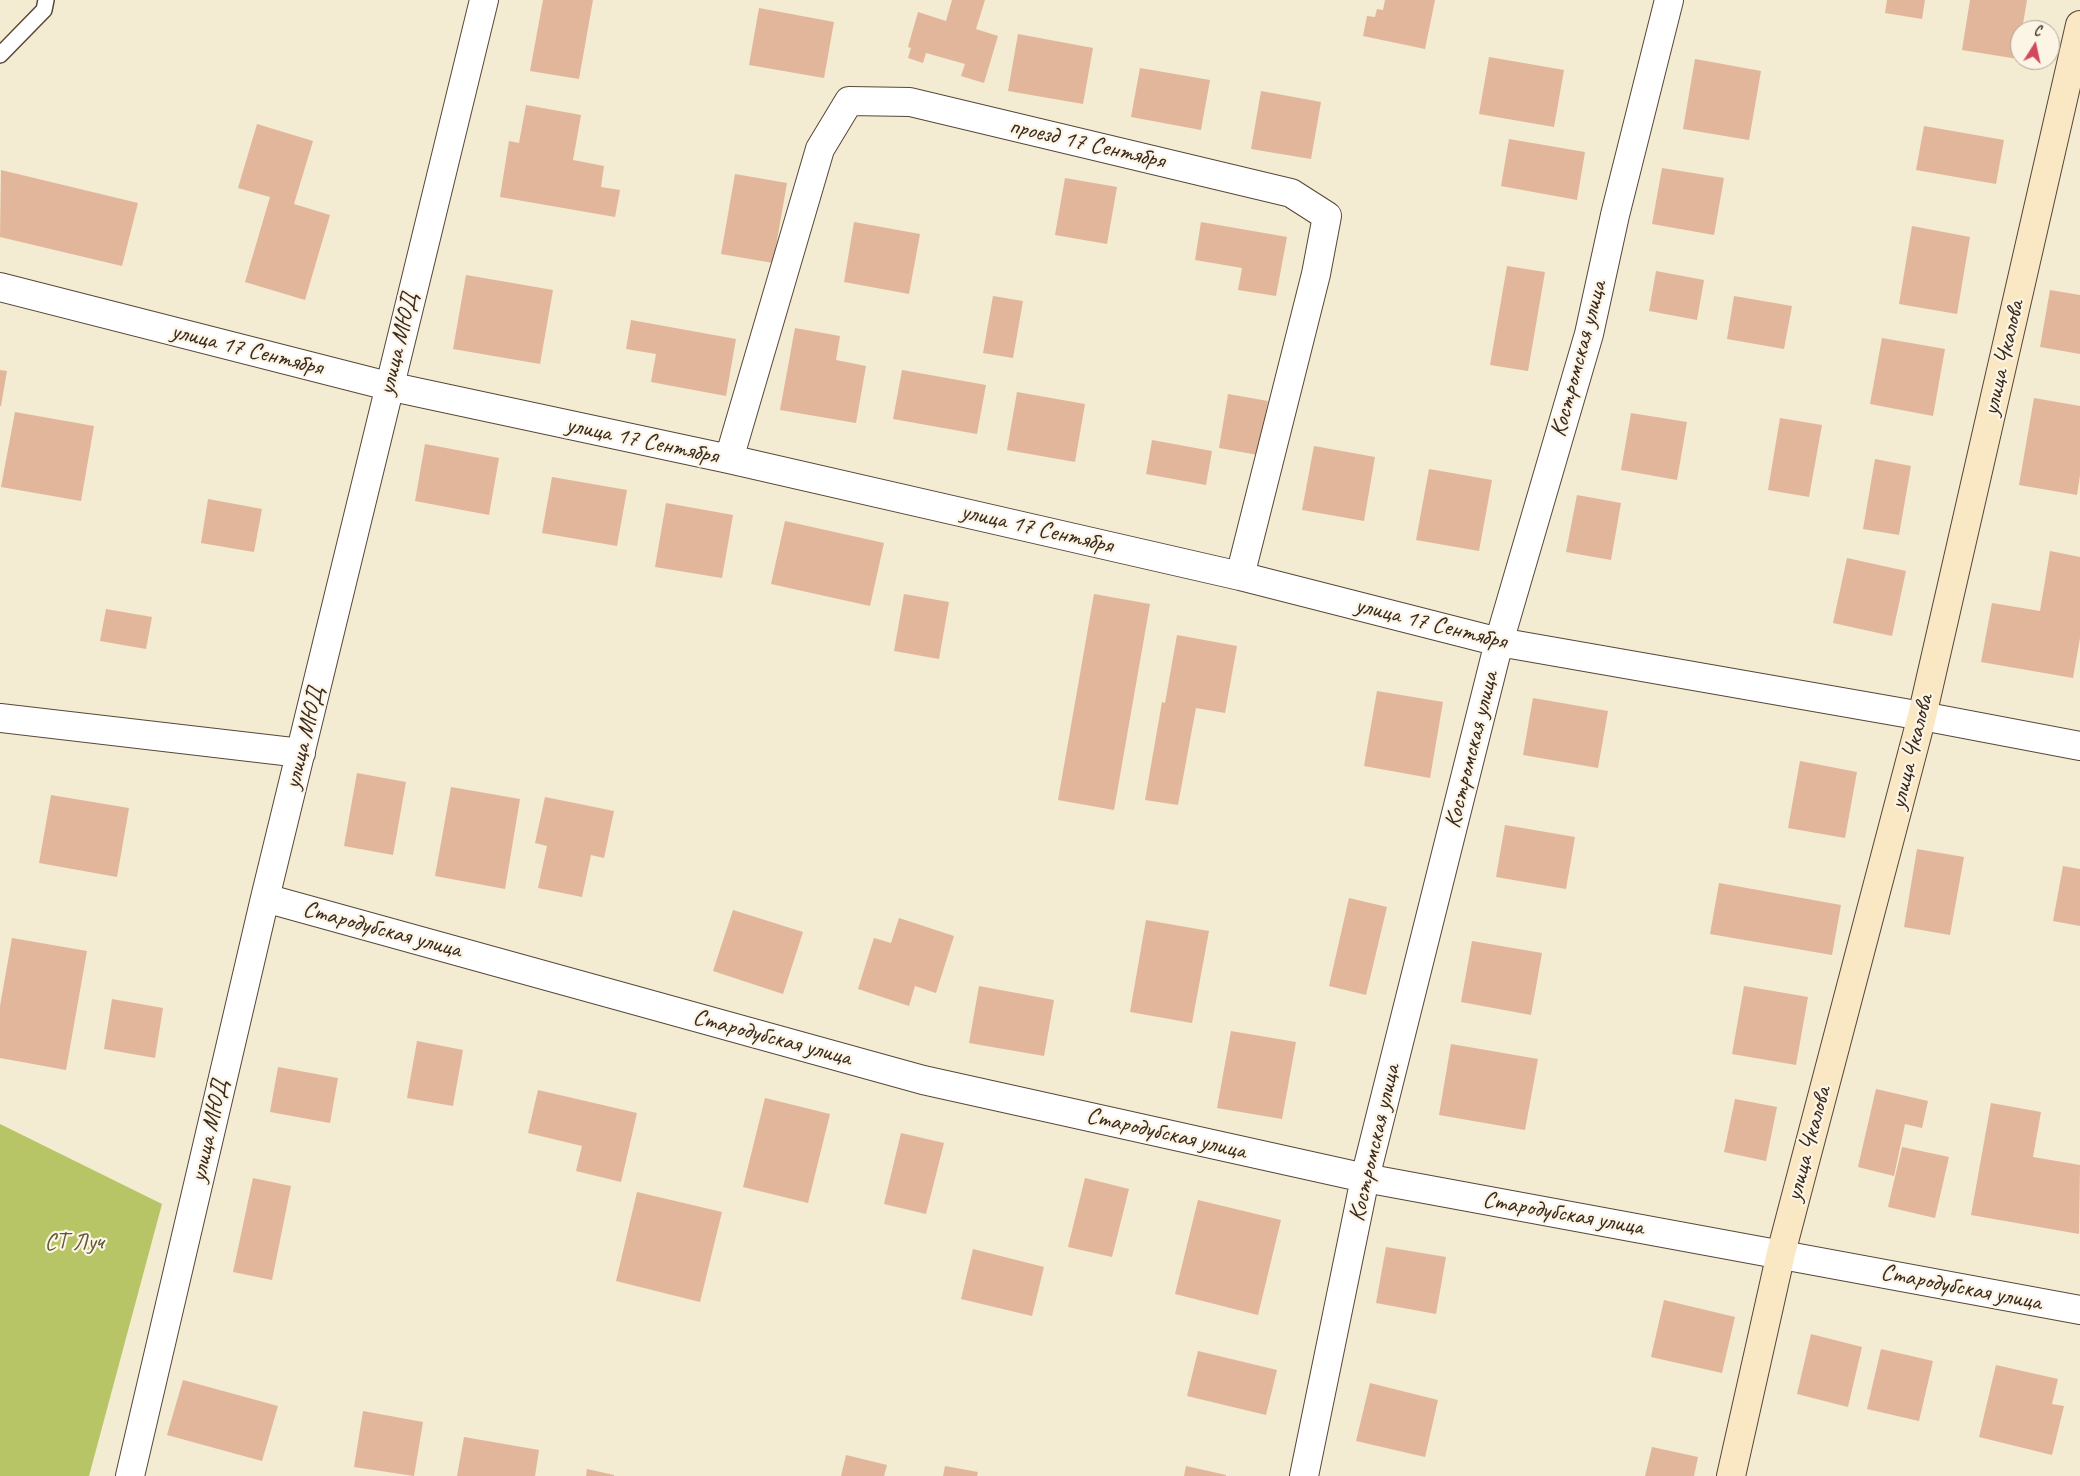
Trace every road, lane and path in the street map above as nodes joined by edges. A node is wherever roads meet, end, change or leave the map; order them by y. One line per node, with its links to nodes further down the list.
1 (46, 0): 5 (lane)
2 (484, 0): 7 (street, улица МЮД)
3 (1669, 0): 10 (street, Костромская улица)
4 (2080, 25): 11 (street, улица Чкалова)
5 (0, 55)
6 (0, 287): 7 (street, улица 17 Сентября)
7 (388, 386): 8 (street, улица 17 Сентября); 14 (street, улица МЮД)
8 (730, 459): 9 (street, улица 17 Сентября); 9 (street, проезд 17 Сентября)
9 (1240, 576): 10 (street, улица 17 Сентября)
10 (1500, 642): 11 (street, улица 17 Сентября); 16 (street, Костромская улица)
11 (1922, 716): 13 (street, улица 17 Сентября); 17 (street, улица Чкалова)
12 (0, 718): 14 (street)
13 (2080, 746)
14 (301, 753): 15 (street, улица МЮД)
15 (265, 898): 16 (street, Стародубская улица); 19 (street, улица МЮД)
16 (1365, 1178): 17 (street, Стародубская улица); 20 (street, Костромская улица)
17 (1781, 1253): 18 (street, Стародубская улица); 21 (street, улица Чкалова)
18 (2080, 1310)
19 (130, 1476)
20 (1304, 1476)
21 (1731, 1476)

